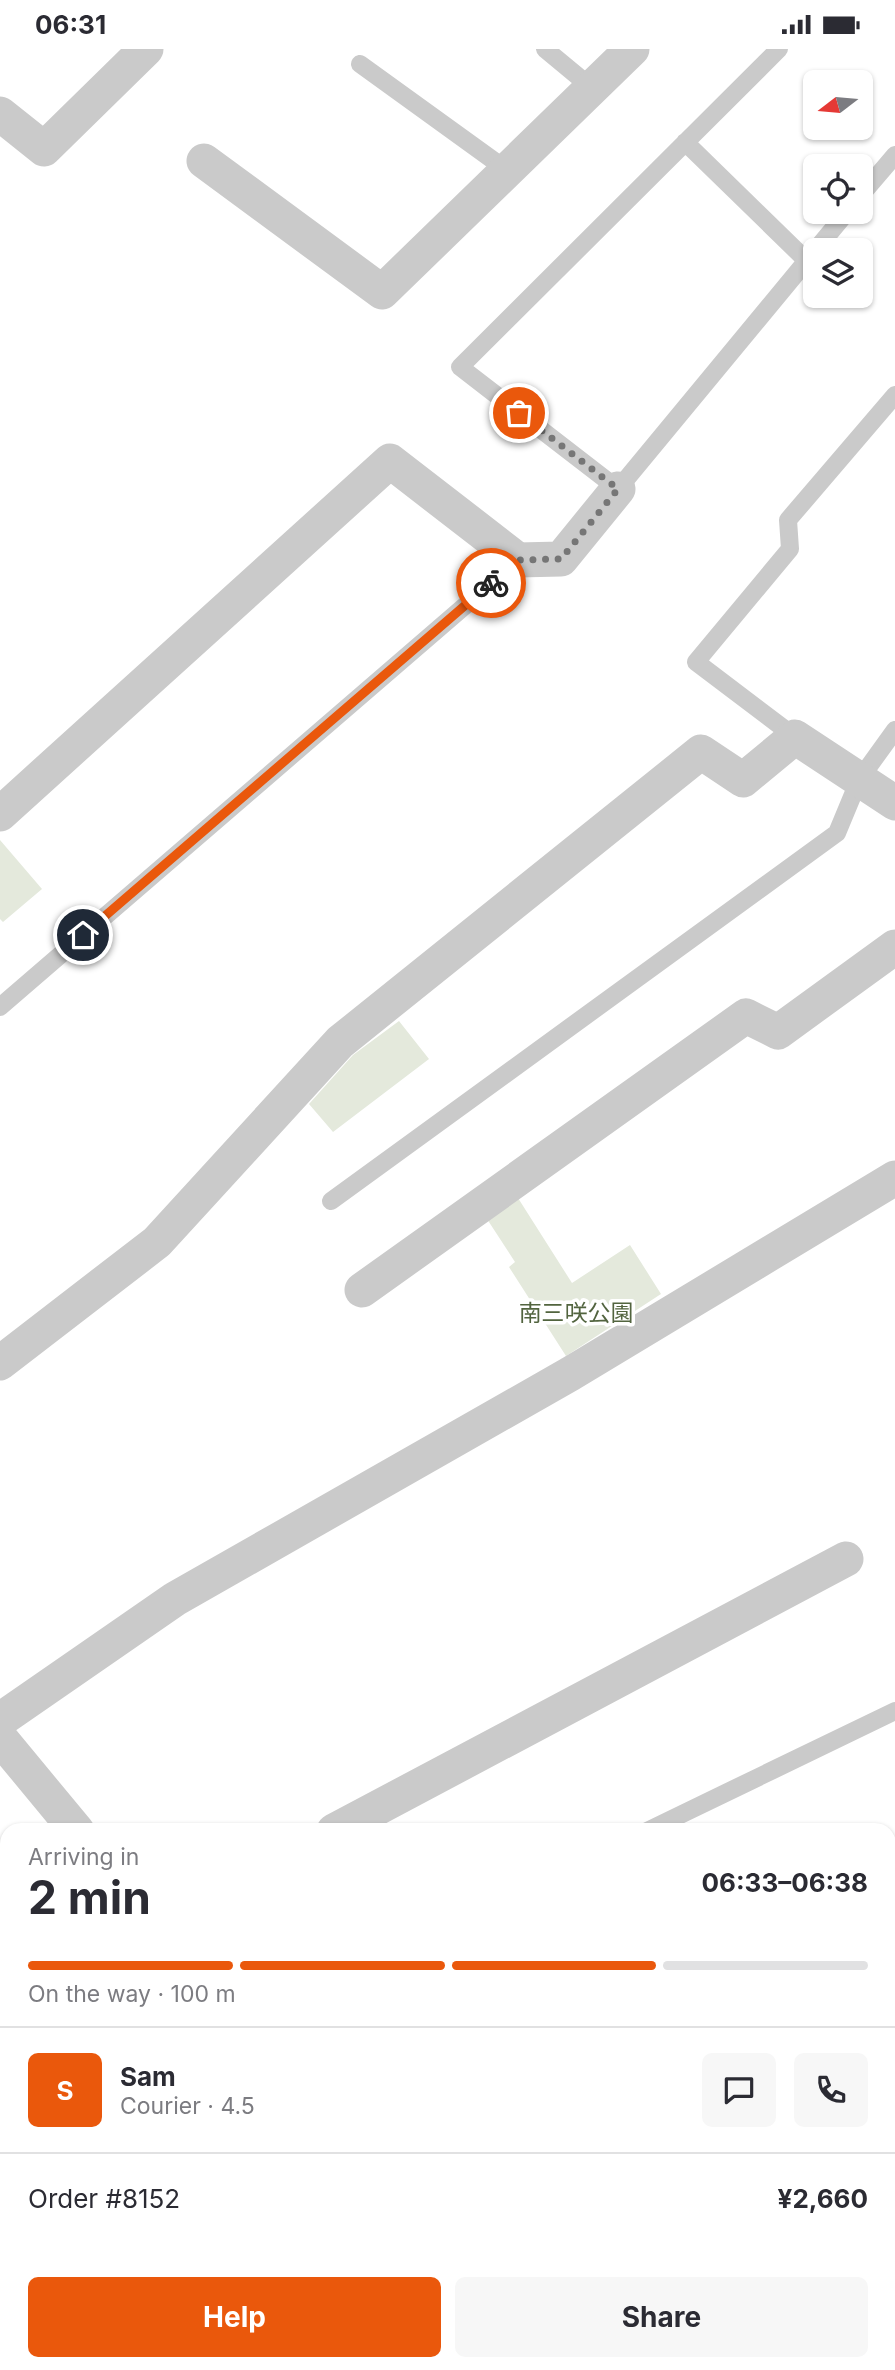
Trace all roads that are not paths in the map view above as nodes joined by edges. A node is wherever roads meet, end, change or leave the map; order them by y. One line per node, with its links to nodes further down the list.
1 (146, 49): 7 (street)
2 (545, 49): 6 (lane)
3 (632, 49): 6 (street)
4 (779, 49): 8 (lane)
5 (360, 64): 11 (lane)
6 (592, 88): 11 (street)
7 (0, 114)
8 (685, 142): 15 (lane); 18 (lane)
9 (895, 155): 12 (lane)
10 (204, 161): 11 (street)
11 (508, 171)
12 (873, 181)
13 (837, 224): 14 (lane)
14 (825, 238)
15 (803, 257)
16 (803, 264): 18 (lane)
17 (895, 395): 21 (lane)
18 (618, 489): 19 (street)
19 (518, 560): 24 (street); 26 (lane)
20 (895, 730): 22 (lane)
21 (795, 737): 22 (street); 30 (street)
22 (859, 780): 23 (street); 28 (lane)
23 (895, 803)
24 (0, 814)
25 (895, 947): 29 (street)
26 (0, 1007)
27 (895, 1178): 33 (street)
28 (331, 1201)
29 (362, 1290)
30 (0, 1363)
31 (846, 1559): 36 (street)
32 (895, 1711): 37 (lane)
33 (0, 1720)
34 (0, 1738): 35 (street)
35 (71, 1823)
36 (349, 1823)
37 (664, 1823)

